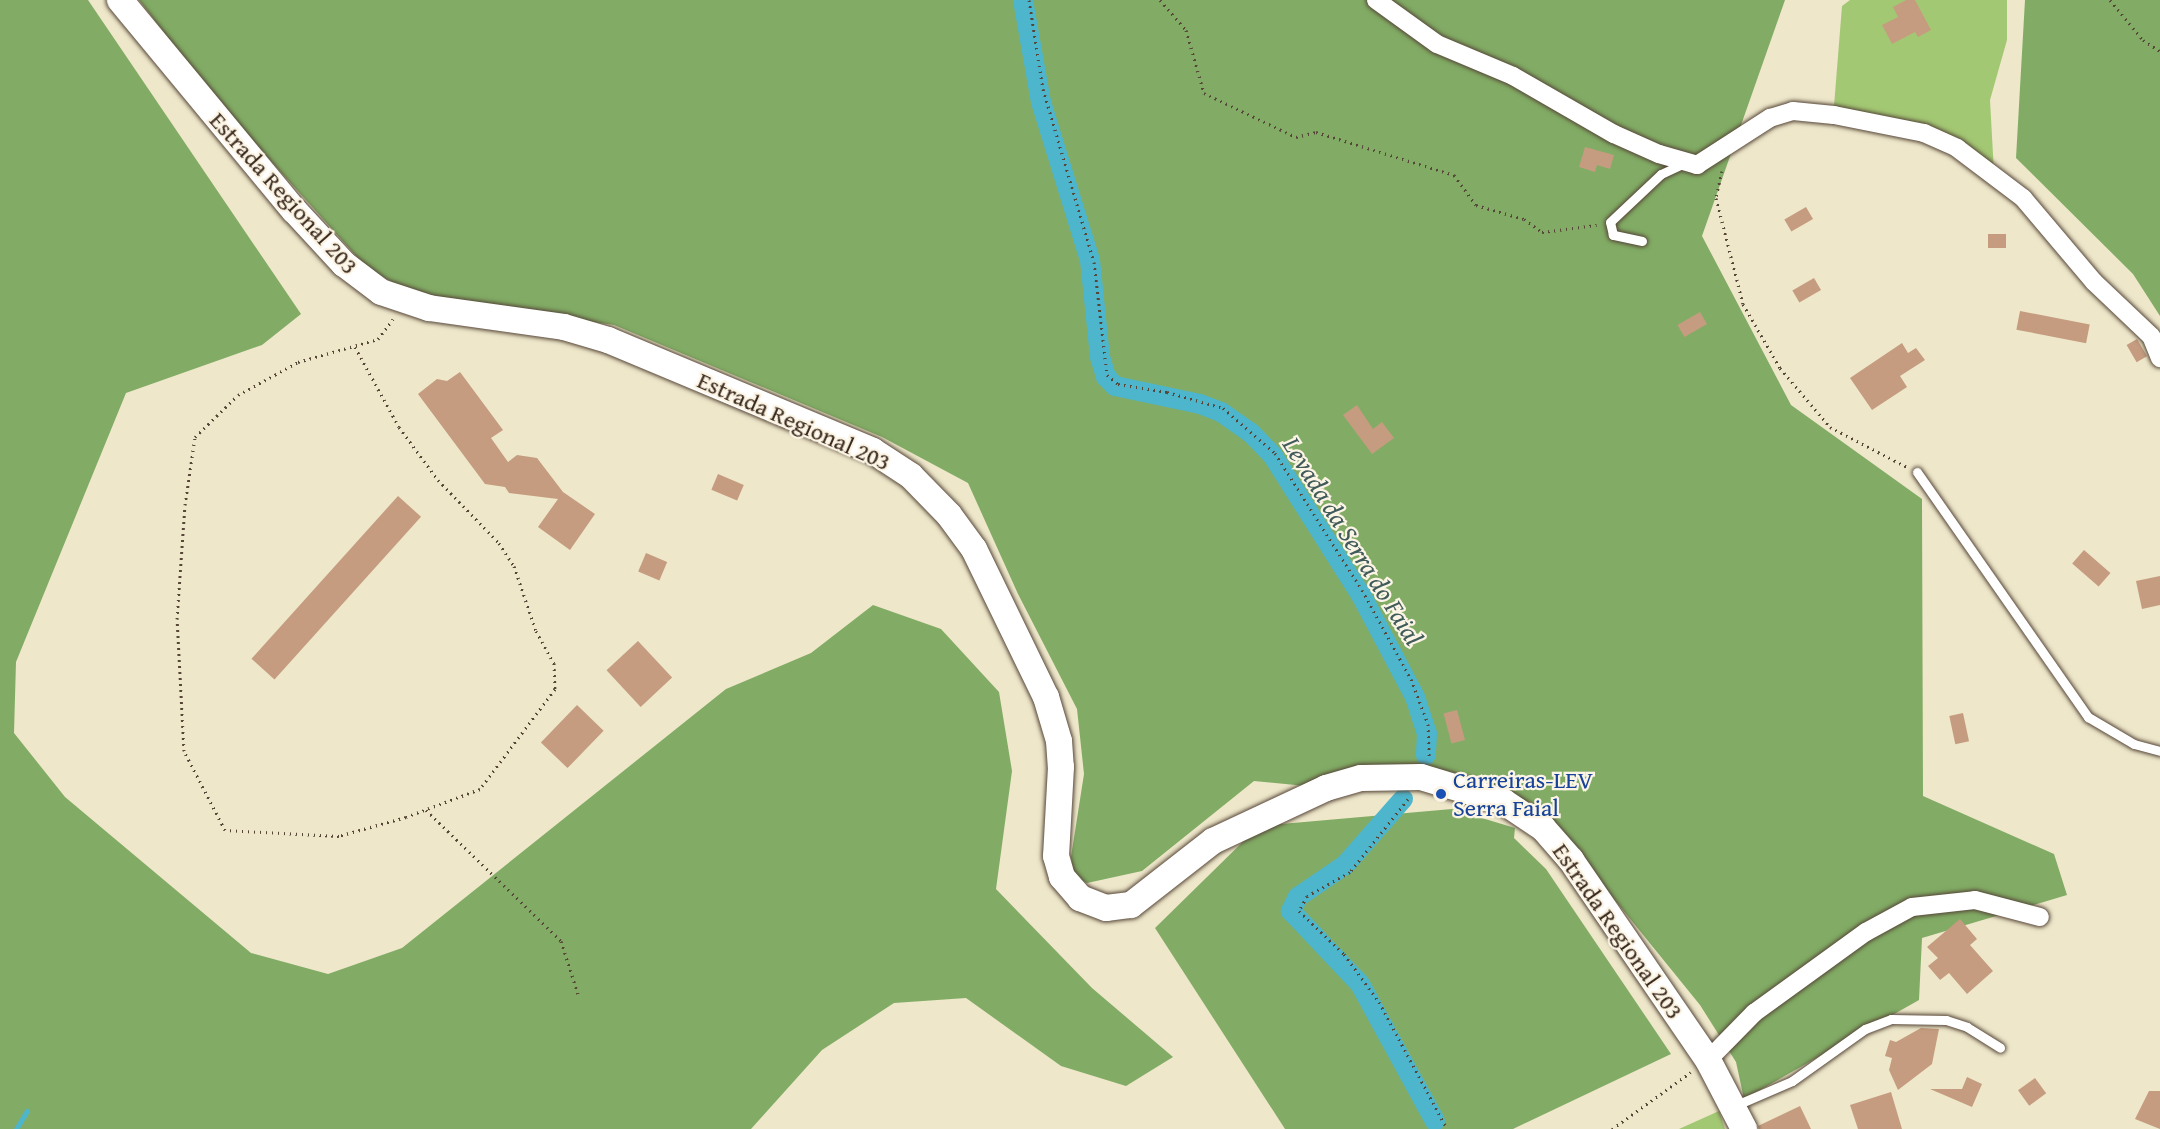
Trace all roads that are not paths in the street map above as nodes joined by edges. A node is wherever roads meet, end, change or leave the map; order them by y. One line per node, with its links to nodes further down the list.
1 (120, 0): 10 (main road, Estrada Regional 203)
2 (1376, 0): 3 (street)
3 (1687, 162): 4 (lane); 5 (street)
4 (1642, 241)
5 (2160, 358)
6 (1917, 472): 7 (lane)
7 (2160, 751)
8 (2040, 917): 10 (street)
9 (2000, 1048): 11 (lane)
10 (1708, 1060): 11 (main road, Estrada Regional 203)
11 (1739, 1118)

